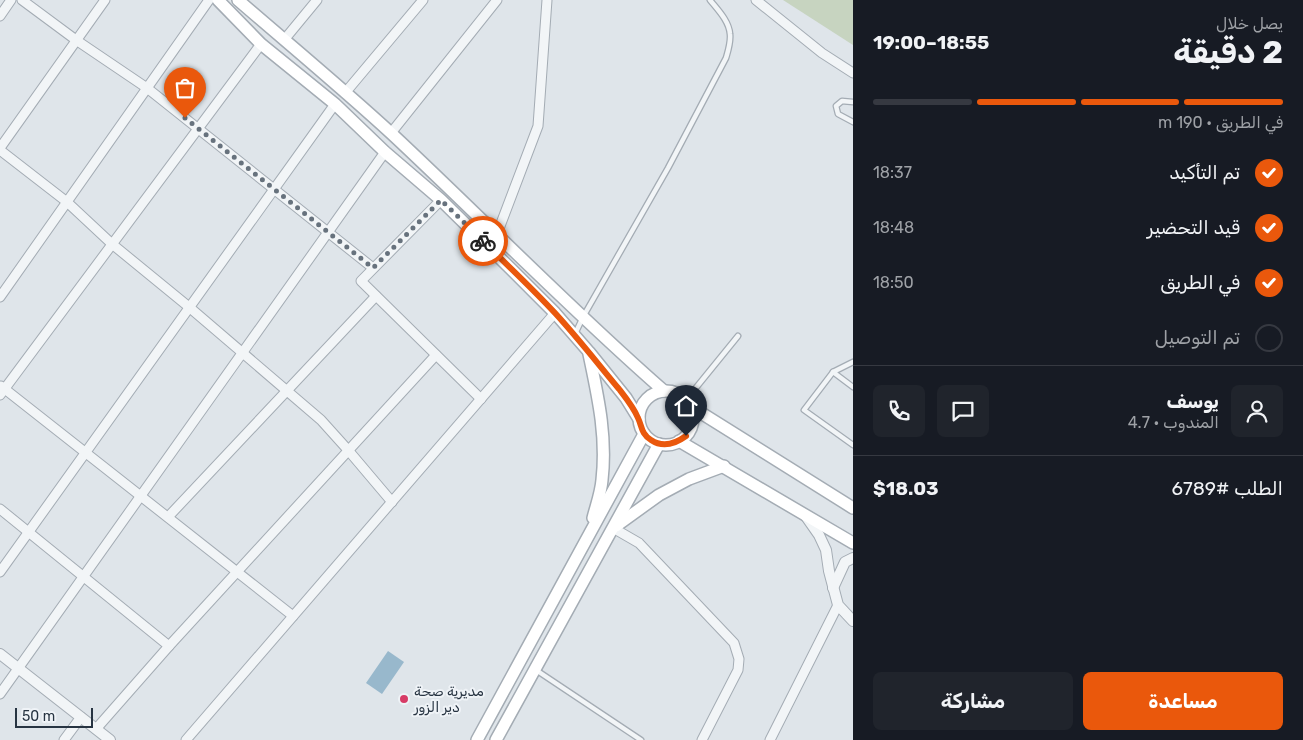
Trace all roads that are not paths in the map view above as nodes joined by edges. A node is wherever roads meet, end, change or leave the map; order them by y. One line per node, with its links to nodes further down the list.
1 (11, 0): 13 (street)
2 (22, 0): 14 (street)
3 (105, 0): 14 (street)
4 (209, 0): 18 (street)
5 (218, 0): 16 (main road)
6 (238, 0): 15 (main road)
7 (316, 0): 15 (street)
8 (423, 0): 19 (street)
9 (497, 0): 24 (street)
10 (547, 0): 31 (street)
11 (710, 0): 38 (lane)
12 (756, 0): 17 (street)
13 (0, 16)
14 (76, 40): 18 (street); 25 (street)
15 (284, 40): 19 (main road)
16 (262, 44): 21 (main road); 23 (street)
17 (853, 73)
18 (147, 88): 23 (street); 29 (street)
19 (345, 93): 24 (main road)
20 (853, 102): 22 (lane)
21 (335, 104): 26 (main road); 27 (street)
22 (853, 122)
23 (198, 129): 27 (street); 32 (street)
24 (391, 134): 31 (main road)
25 (0, 149): 29 (street)
26 (385, 152): 28 (main road); 30 (street)
27 (274, 188): 30 (street); 36 (street)
28 (441, 200): 33 (street); 37 (main road)
29 (67, 202): 32 (street); 35 (street)
30 (328, 232): 33 (street); 42 (street)
31 (497, 234): 38 (main road)
32 (112, 244): 36 (street); 47 (street)
33 (373, 268): 34 (street)
34 (376, 296): 43 (street); 48 (street)
35 (0, 297)
36 (189, 307): 42 (street); 58 (street)
37 (555, 313): 39 (main road); 50 (street)
38 (583, 317): 39 (lane); 49 (main road)
39 (574, 335): 41 (main road)
40 (738, 336): 51 (lane)
41 (589, 352): 52 (main road); 68 (main road)
42 (242, 353): 48 (street); 60 (street)
43 (436, 354): 50 (street); 57 (street)
44 (853, 362): 45 (lane)
45 (833, 372): 46 (lane); 56 (lane)
46 (853, 387)
47 (2, 390): 58 (street)
48 (287, 391): 57 (street); 65 (street)
49 (664, 391): 51 (main road); 52 (main road)
50 (481, 399): 61 (street)
51 (688, 403): 54 (main road); 62 (main road)
52 (639, 418): 53 (main road)
53 (644, 434): 55 (main road); 68 (main road)
54 (679, 441): 55 (main road); 59 (main road)
55 (659, 444): 66 (main road)
56 (853, 445)
57 (348, 450): 61 (street); 72 (street)
58 (85, 452): 60 (street); 67 (street)
59 (724, 466): 64 (main road); 66 (main road)
60 (141, 496): 65 (street); 73 (street)
61 (392, 502): 76 (street)
62 (853, 508)
63 (0, 509): 67 (street)
64 (804, 514): 69 (main road); 74 (street)
65 (168, 518): 72 (street)
66 (613, 528): 81 (main road); 91 (street)
67 (28, 532): 71 (street); 73 (street)
68 (588, 536): 88 (main road)
69 (853, 543)
70 (853, 558): 74 (street)
71 (0, 572)
72 (236, 572): 76 (street); 78 (street)
73 (83, 577): 78 (street); 80 (street)
74 (833, 588): 75 (street)
75 (838, 605): 77 (street); 92 (street)
76 (293, 616): 87 (street)
77 (853, 621)
78 (168, 646): 84 (street)
79 (0, 654): 80 (street)
80 (18, 668): 82 (street); 83 (street)
81 (534, 670): 89 (main road); 90 (lane)
82 (0, 694)
83 (81, 717): 84 (street); 85 (street)
84 (96, 729): 86 (street)
85 (64, 740)
86 (110, 740)
87 (186, 740)
88 (476, 740)
89 (496, 740)
90 (641, 740)
91 (702, 740)
92 (770, 740)

